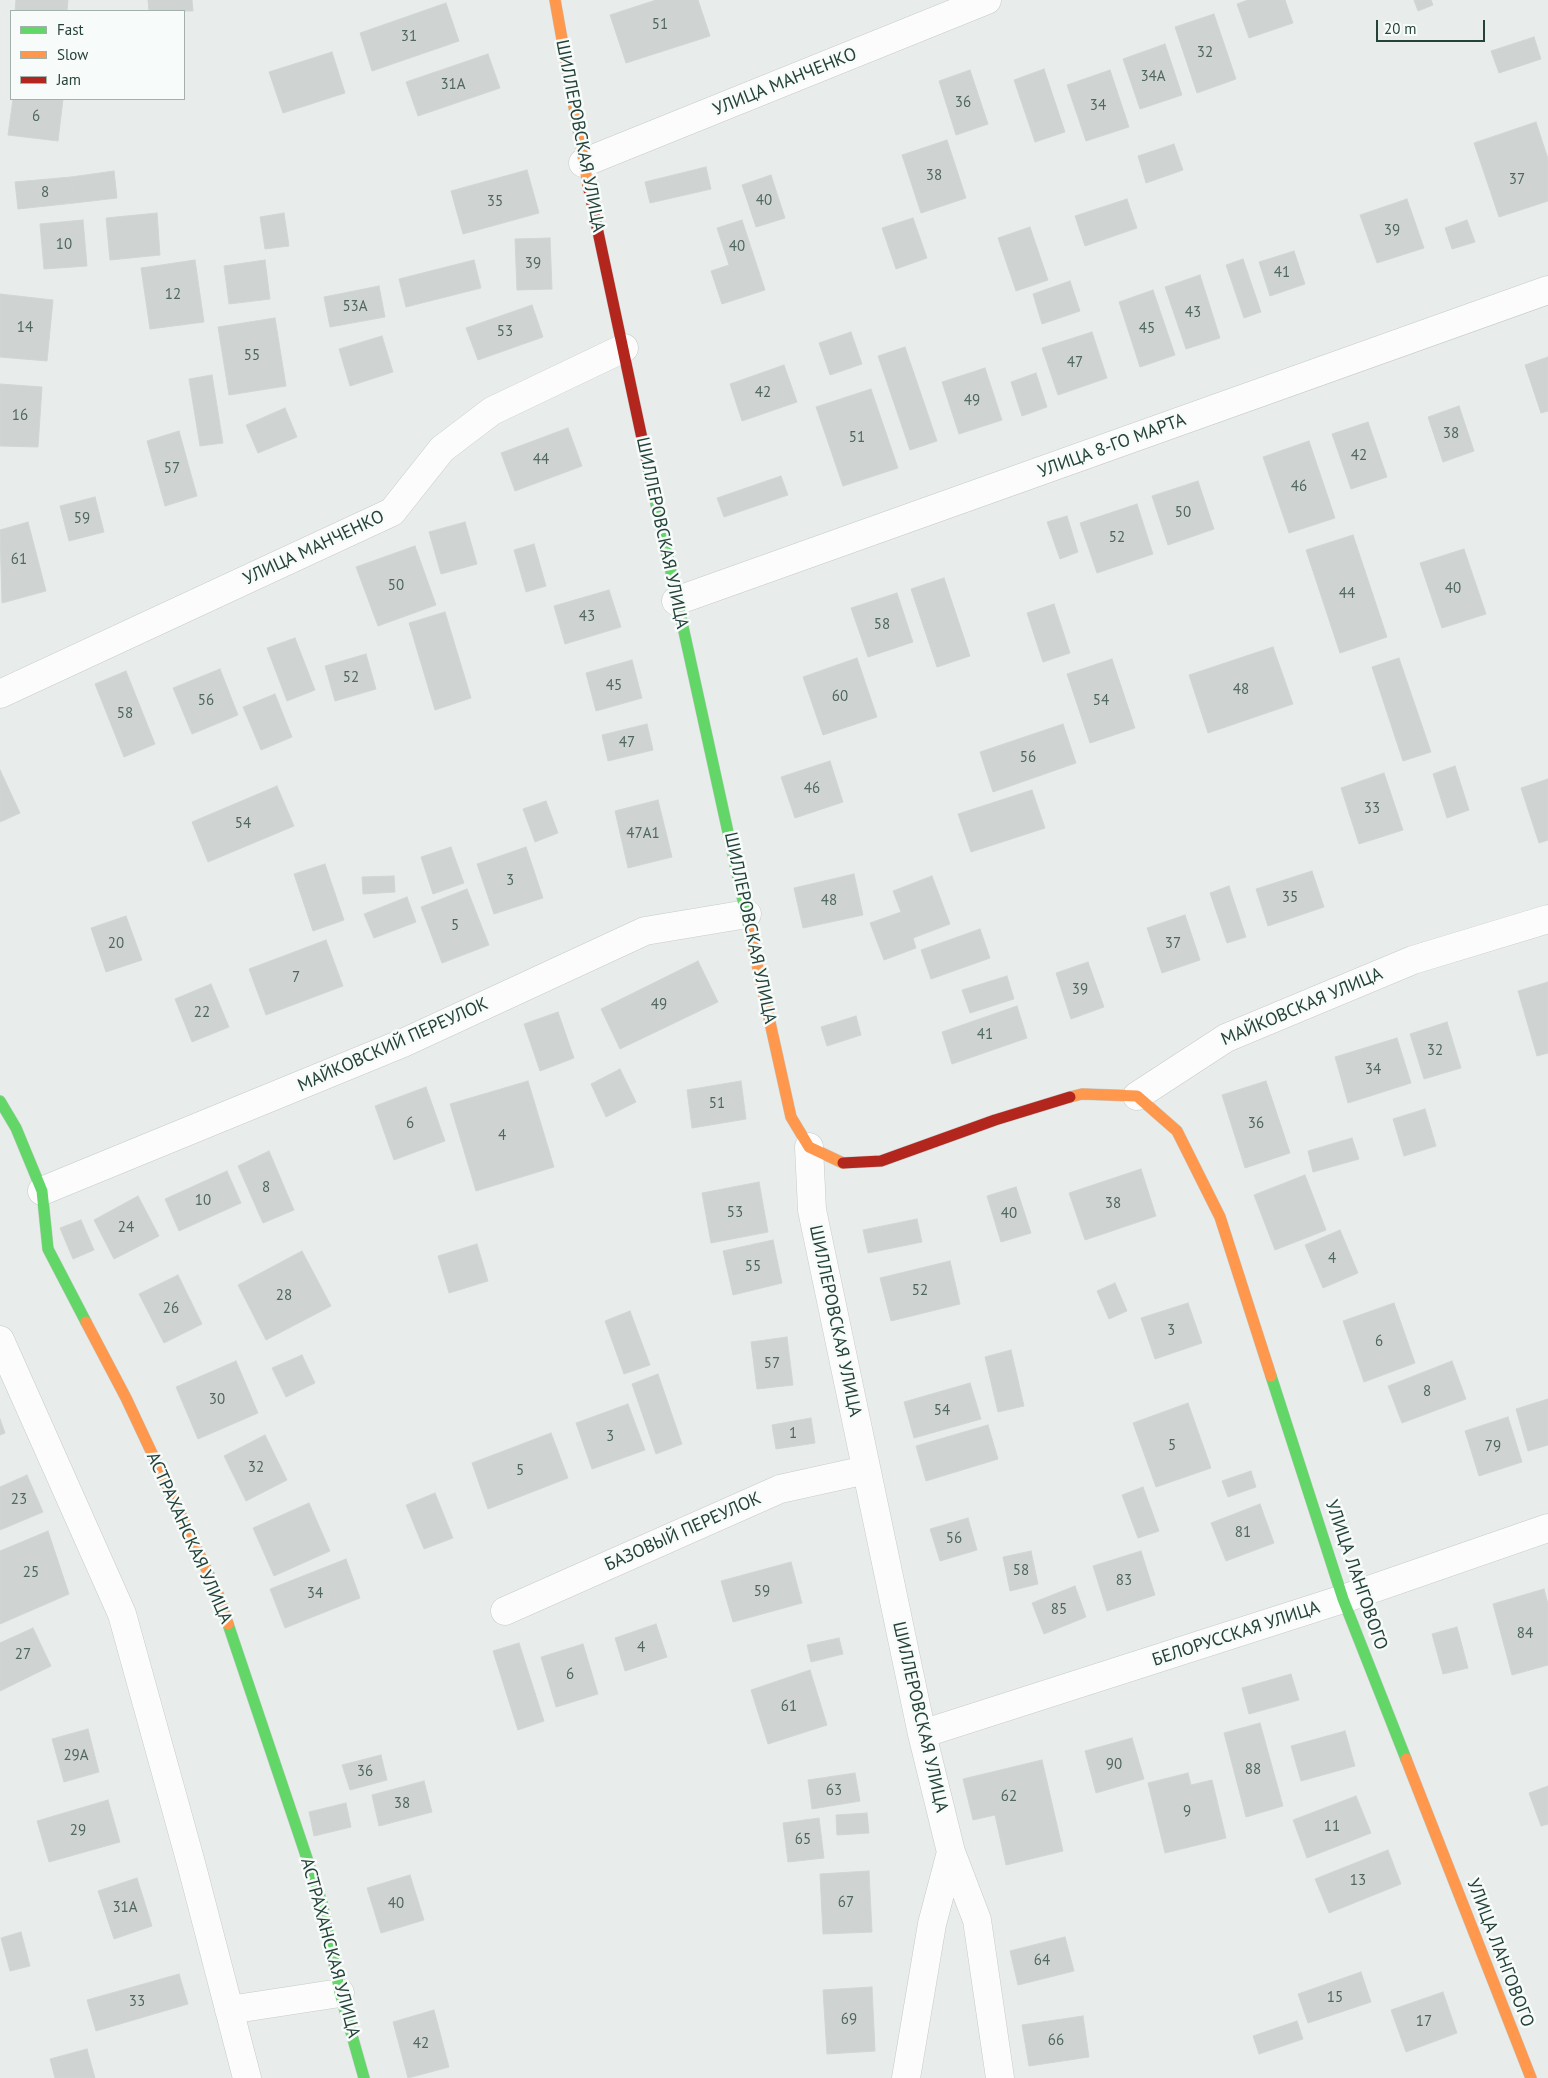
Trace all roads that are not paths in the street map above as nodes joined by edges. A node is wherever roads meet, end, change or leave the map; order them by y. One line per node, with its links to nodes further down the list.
1 (556, 0): 3 (street, ШИЛЛЕРОВСКАЯ УЛИЦА)
2 (987, 0): 3 (street, УЛИЦА МАНЧЕНКО)
3 (583, 163): 5 (street, ШИЛЛЕРОВСКАЯ УЛИЦА)
4 (1548, 290): 6 (street, УЛИЦА 8-ГО МАРТА)
5 (624, 348): 6 (street, ШИЛЛЕРОВСКАЯ УЛИЦА); 7 (street, УЛИЦА МАНЧЕНКО)
6 (676, 601): 8 (street, ШИЛЛЕРОВСКАЯ УЛИЦА)
7 (0, 694)
8 (747, 914): 12 (street, ШИЛЛЕРОВСКАЯ УЛИЦА); 13 (street, МАЙКОВСКИЙ ПЕРЕУЛОК)
9 (1548, 919): 10 (street, МАЙКОВСКАЯ УЛИЦА)
10 (1137, 1096): 12 (street); 17 (street, УЛИЦА ЛАНГОВОГО)
11 (0, 1101): 13 (street, АСТРАХАНСКАЯ УЛИЦА)
12 (809, 1147): 15 (street, ШИЛЛЕРОВСКАЯ УЛИЦА)
13 (42, 1192): 21 (street, АСТРАХАНСКАЯ УЛИЦА)
14 (0, 1340): 22 (street)
15 (866, 1470): 18 (street, БАЗОВЫЙ ПЕРЕУЛОК); 19 (street, ШИЛЛЕРОВСКАЯ УЛИЦА)
16 (1548, 1528): 17 (street, БЕЛОРУССКАЯ УЛИЦА)
17 (1343, 1599): 19 (street, БЕЛОРУССКАЯ УЛИЦА); 27 (street, УЛИЦА ЛАНГОВОГО)
18 (505, 1611)
19 (922, 1734): 20 (street, ШИЛЛЕРОВСКАЯ УЛИЦА)
20 (951, 1852): 25 (street, ШИЛЛЕРОВСКАЯ УЛИЦА); 26 (street, ШИЛЛЕРОВСКАЯ УЛИЦА)
21 (340, 1993): 22 (street); 24 (street, АСТРАХАНСКАЯ УЛИЦА)
22 (229, 2010): 23 (street)
23 (247, 2078)
24 (364, 2078)
25 (906, 2078)
26 (1000, 2078)
27 (1531, 2078)

